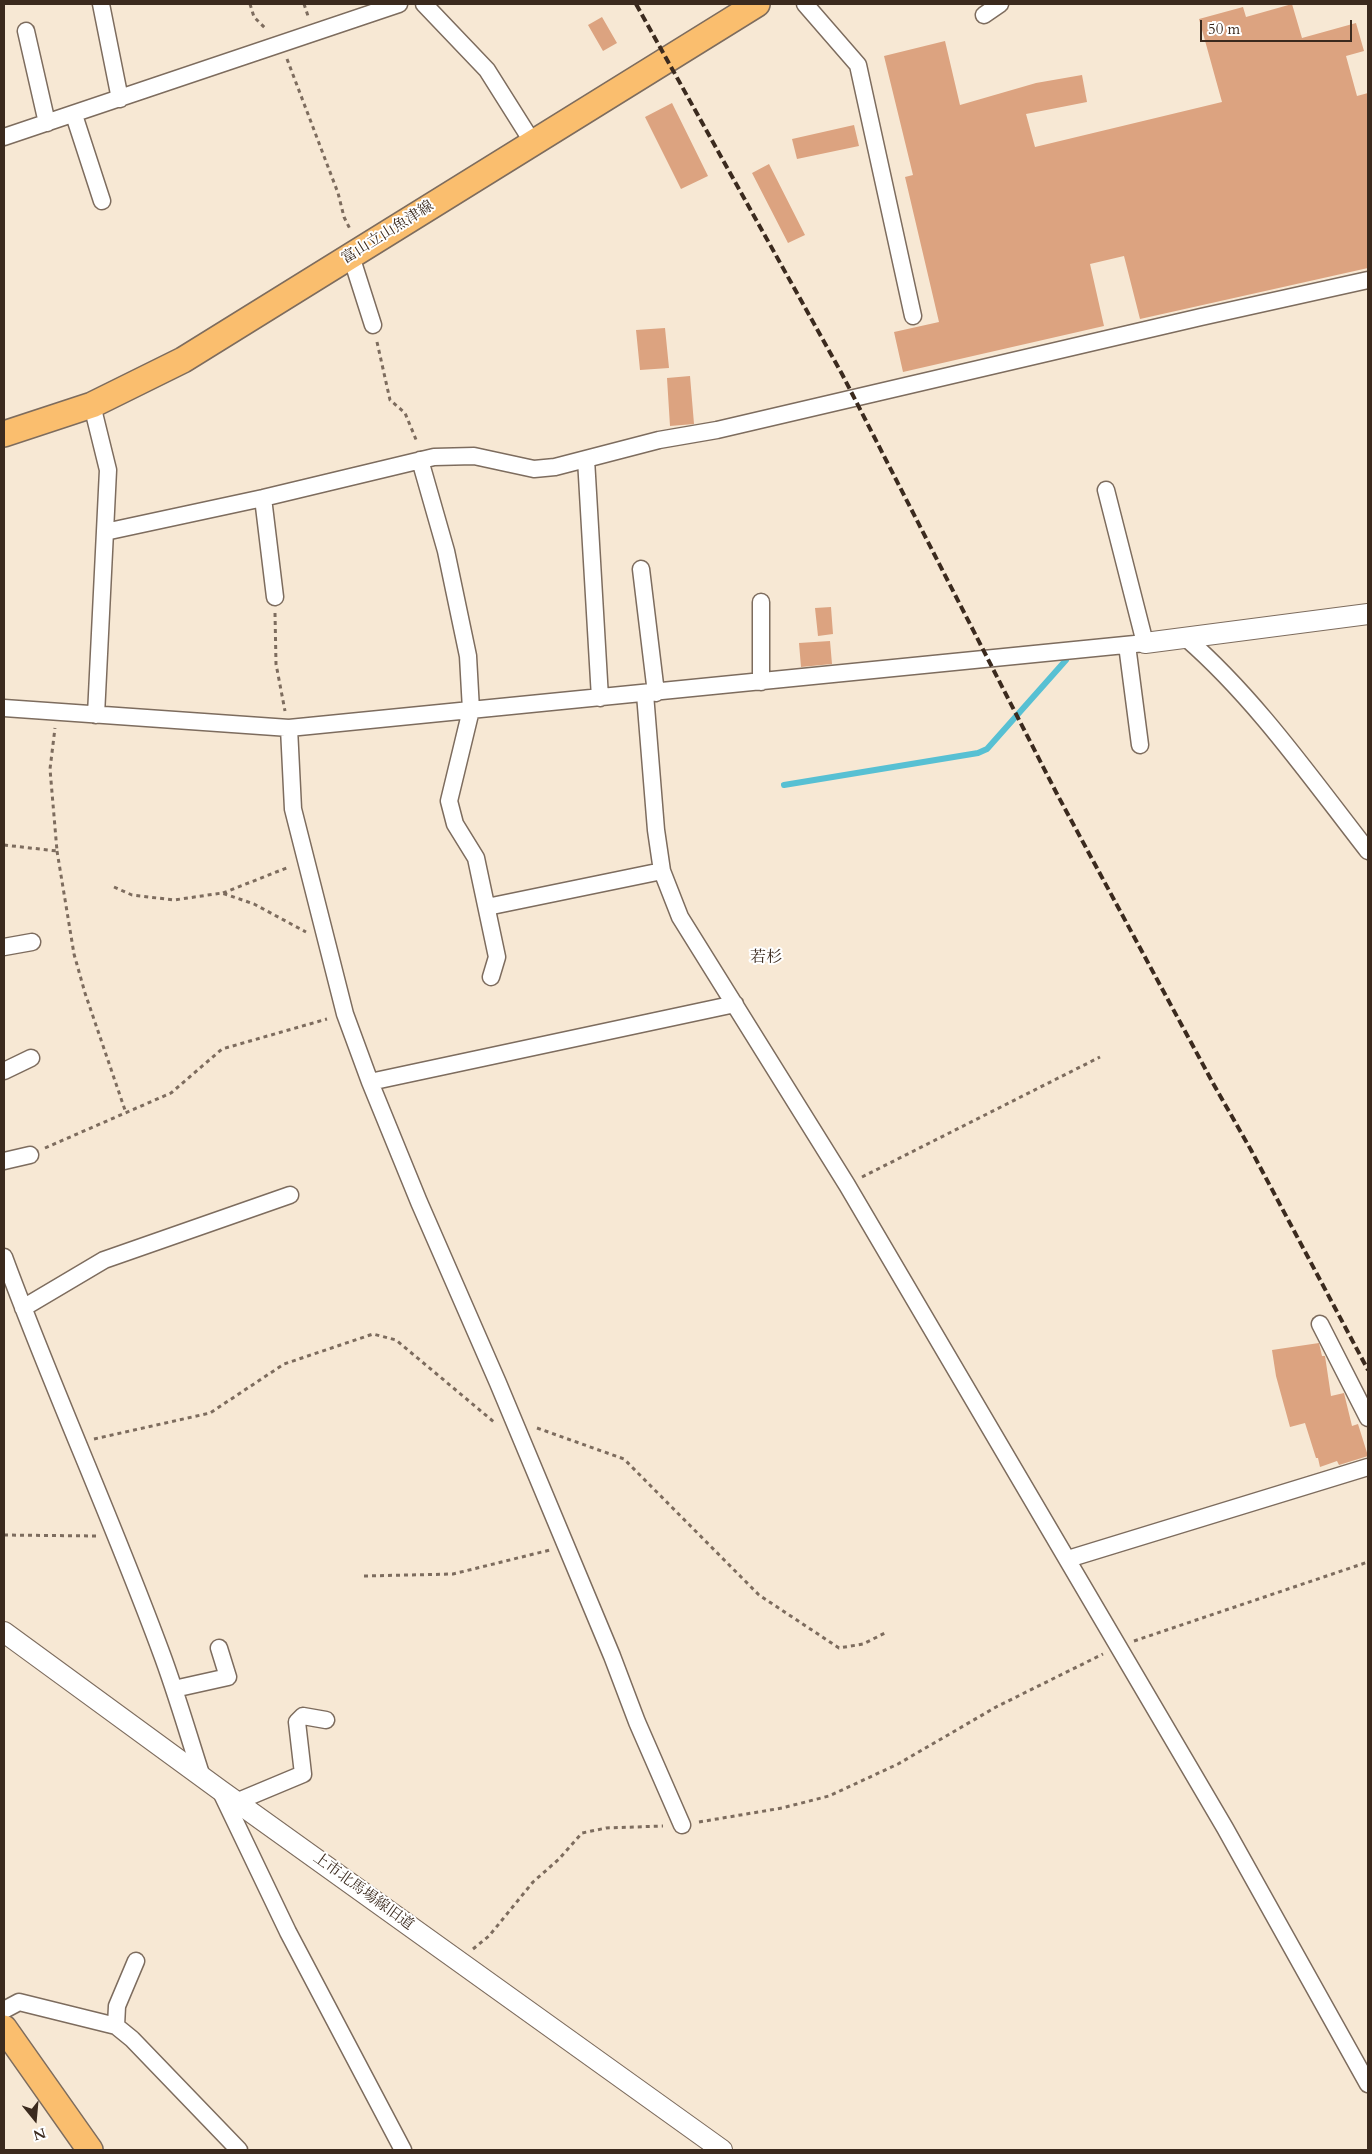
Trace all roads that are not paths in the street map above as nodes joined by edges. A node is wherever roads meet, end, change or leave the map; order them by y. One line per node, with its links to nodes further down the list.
1 (101, 4): 9 (street)
2 (399, 4): 9 (street)
3 (424, 4): 13 (street)
4 (757, 4): 13 (main road, 富山立山魚津線)
5 (805, 4): 17 (street)
6 (1000, 4): 7 (street)
7 (984, 15)
8 (26, 31): 11 (street)
9 (120, 99): 10 (street)
10 (74, 115): 11 (street); 14 (street)
11 (47, 124): 12 (street)
12 (4, 137)
13 (533, 143): 15 (main road, 富山立山魚津線)
14 (102, 201)
15 (356, 253): 18 (street); 19 (main road, 富山立山魚津線)
16 (1368, 280): 21 (street)
17 (913, 316)
18 (373, 325)
19 (92, 404): 20 (main road, 富山立山魚津線); 25 (street)
20 (4, 434)
21 (586, 459): 22 (street); 34 (street)
22 (420, 460): 24 (street); 36 (street)
23 (1106, 490): 31 (street)
24 (263, 498): 25 (street); 27 (street)
25 (105, 532): 37 (street)
26 (640, 569): 33 (street)
27 (274, 598)
28 (761, 602): 32 (street)
29 (1368, 614): 30 (street)
30 (1186, 638): 31 (street); 40 (street)
31 (1136, 644): 32 (street); 39 (street)
32 (761, 682): 33 (street)
33 (650, 693): 34 (street); 41 (street)
34 (600, 698): 36 (street)
35 (4, 708): 37 (street)
36 (471, 710): 38 (street); 42 (street)
37 (96, 715): 38 (street)
38 (289, 728): 49 (street)
39 (1140, 745)
40 (1368, 851)
41 (662, 871): 42 (street); 46 (street)
42 (487, 907): 45 (street)
43 (32, 942): 44 (street)
44 (4, 947)
45 (491, 977)
46 (735, 1004): 49 (street); 58 (street)
47 (31, 1058): 48 (street)
48 (4, 1071)
49 (370, 1082): 65 (street)
50 (30, 1154): 51 (street)
51 (4, 1161)
52 (290, 1195): 54 (street)
53 (4, 1257): 54 (street)
54 (23, 1308): 61 (street)
55 (1320, 1324): 56 (street)
56 (1368, 1418)
57 (1368, 1467): 58 (street)
58 (1068, 1559): 70 (street)
59 (4, 1632): 63 (street, 上市北馬場線旧道)
60 (219, 1648): 61 (street)
61 (174, 1689): 63 (street)
62 (326, 1720): 64 (street)
63 (201, 1774): 64 (street, 上市北馬場線旧道)
64 (228, 1796): 73 (street); 74 (street, 上市北馬場線旧道)
65 (682, 1825)
66 (136, 1961): 68 (street)
67 (4, 2010): 68 (street)
68 (116, 2026): 72 (street)
69 (4, 2028): 71 (main road)
70 (1368, 2084)
71 (90, 2150)
72 (239, 2150)
73 (403, 2150)
74 (722, 2150)

